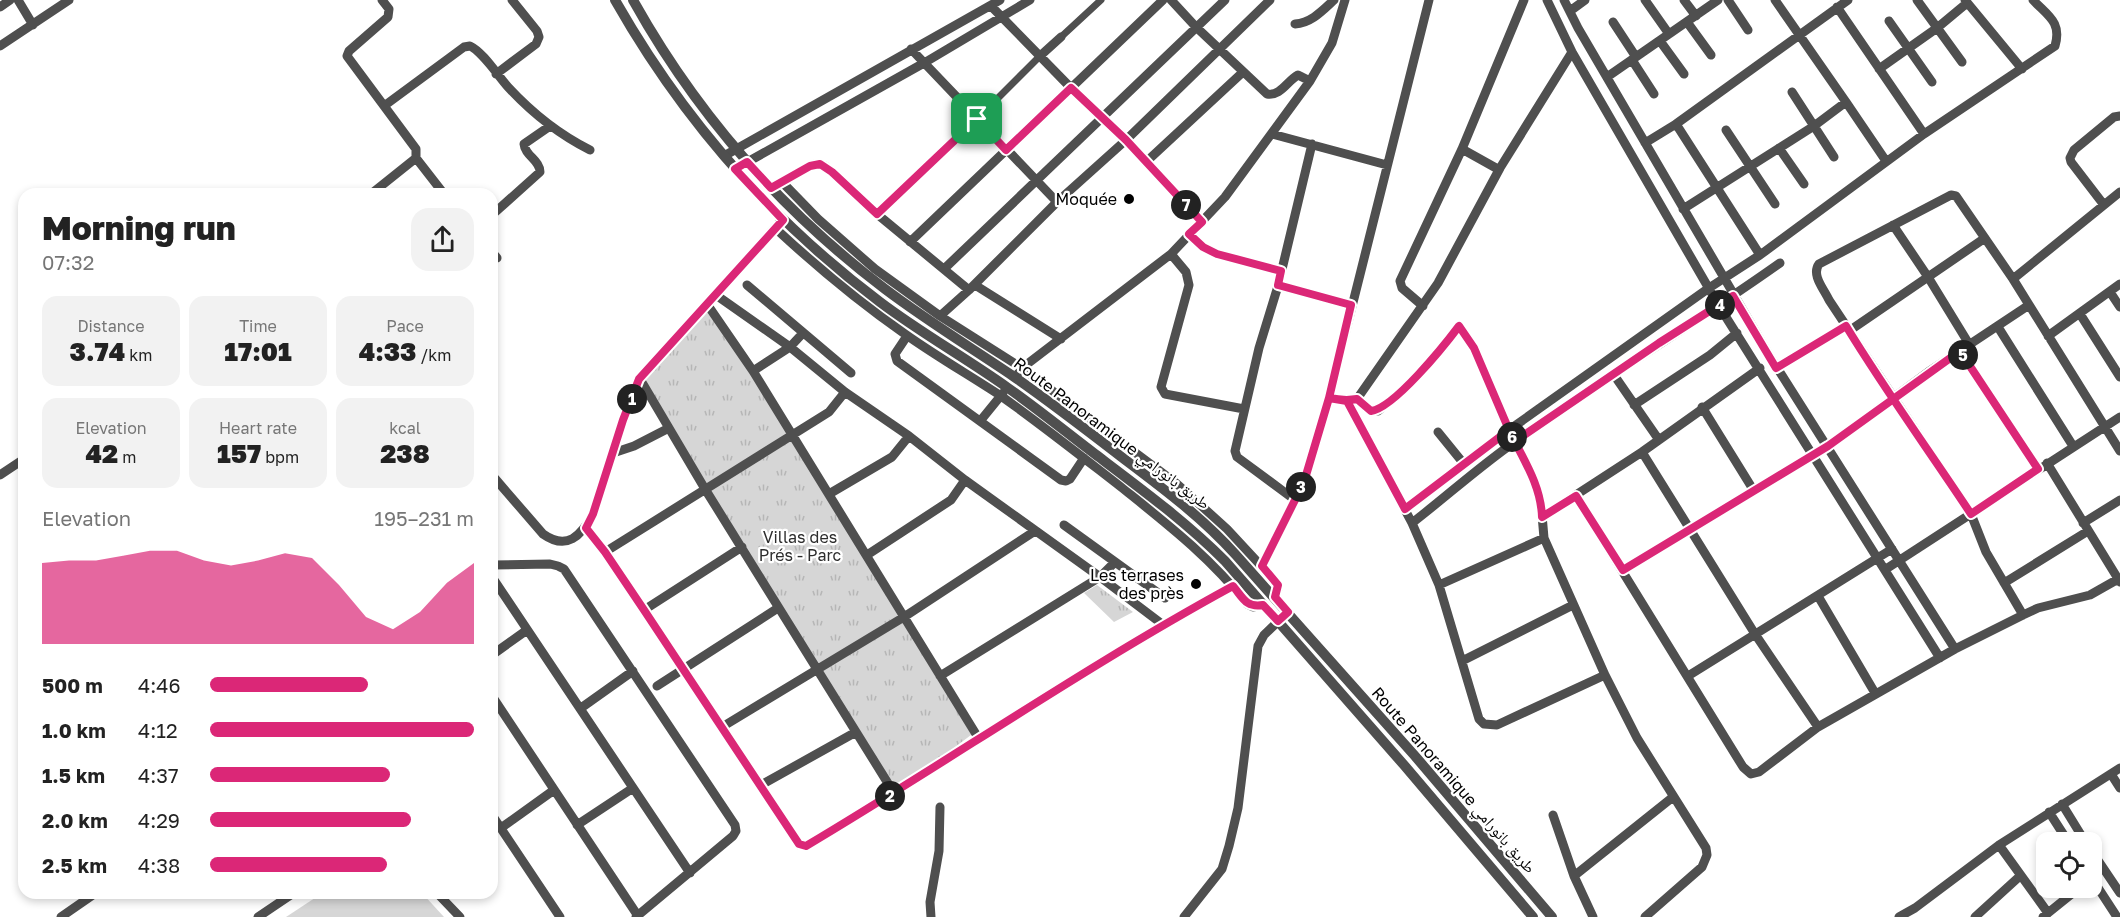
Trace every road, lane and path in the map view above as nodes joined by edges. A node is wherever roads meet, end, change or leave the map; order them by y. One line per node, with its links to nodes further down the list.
1 (10, 0): 32 (street)
2 (18, 0): 41 (street)
3 (69, 0): 41 (street)
4 (382, 0): 71 (street)
5 (512, 0): 62 (street)
6 (615, 0): 89 (street, Route Panoramique طريق بانورامي)
7 (633, 0): 85 (street, Route Panoramique طريق بانورامي)
8 (1000, 0): 31 (street)
9 (1030, 0): 36 (street)
10 (1101, 0): 47 (street)
11 (1163, 0): 67 (street)
12 (1171, 0): 42 (street)
13 (1225, 0): 42 (street)
14 (1270, 0): 52 (street)
15 (1334, 0): 40 (street)
16 (1345, 0): 65 (street)
17 (1429, 0): 95 (street)
18 (1524, 0): 86 (street)
19 (1547, 0): 53 (street)
20 (1564, 0): 34 (street)
21 (1585, 0): 34 (street)
22 (1645, 0): 45 (street)
23 (1684, 0): 35 (street)
24 (1718, 0): 35 (street)
25 (1728, 0): 44 (street)
26 (1775, 0): 46 (street)
27 (1848, 0): 33 (street)
28 (1917, 0): 43 (street)
29 (2032, 0): 60 (street)
30 (1966, 2): 43 (street); 60 (street)
31 (991, 6): 36 (street); 51 (street)
32 (0, 7)
33 (1837, 7): 46 (street); 59 (street)
34 (1570, 11): 64 (street)
35 (1696, 16): 39 (street)
36 (1002, 17): 55 (street); 58 (street)
37 (1889, 21): 50 (street)
38 (1614, 22): 56 (street)
39 (1687, 22): 45 (street); 54 (street)
40 (1295, 24)
41 (33, 25): 49 (street)
42 (1196, 27): 52 (street); 73 (street)
43 (1937, 28): 50 (street); 57 (street)
44 (1748, 30)
45 (1669, 34): 48 (street)
46 (1799, 34): 70 (street); 75 (street)
47 (1061, 37): 55 (street)
48 (1660, 41): 56 (street); 63 (street)
49 (0, 46)
50 (1908, 48): 59 (street); 66 (street)
51 (911, 49): 58 (street); 85 (street)
52 (1218, 49): 61 (street); 81 (street)
53 (1572, 52): 97 (street); 131 (street)
54 (1711, 55)
55 (1040, 56): 67 (street); 74 (street)
56 (1634, 59): 64 (street); 69 (street)
57 (1962, 62)
58 (924, 63): 74 (street); 93 (street)
59 (1879, 69): 80 (street)
60 (2022, 69): 80 (street)
61 (1243, 72): 65 (street); 94 (street)
62 (496, 74): 71 (street); 76 (street)
63 (1684, 74)
64 (1607, 77): 82 (street)
65 (1311, 81): 79 (street)
66 (1932, 82)
67 (1071, 88): 73 (street); 88 (street)
68 (1792, 92): 77 (street)
69 (1654, 94)
70 (1846, 102): 77 (street); 92 (street)
71 (384, 106): 91 (street)
72 (2120, 116): 109 (street)
73 (1101, 118): 81 (street); 99 (street)
74 (977, 119): 88 (street); 112 (street)
75 (1676, 124): 82 (street); 105 (street)
76 (549, 126): 87 (street); 111 (street)
77 (1814, 126): 84 (street); 90 (street)
78 (1726, 130): 96 (street)
79 (1272, 134): 83 (street); 113 (street)
80 (1924, 134): 92 (street)
81 (1126, 140): 94 (street); 107 (street)
82 (1645, 143): 110 (street)
83 (1312, 144): 95 (street); 123 (street)
84 (1779, 148): 96 (street); 101 (street)
85 (735, 149): 89 (street); 93 (street, Route Panoramique طريق بانورامي)
86 (1462, 149): 97 (street); 139 (street)
87 (590, 150)
88 (1006, 150): 99 (street); 118 (street)
89 (724, 156): 98 (street, Route Panoramique طريق بانورامي)
90 (1834, 157)
91 (416, 158): 102 (street); 103 (street)
92 (1886, 161): 120 (street)
93 (747, 162): 98 (street); 104 (street, Route Panoramique طريق بانورامي)
94 (1146, 162): 113 (street)
95 (1387, 165): 137 (street)
96 (1750, 167): 105 (street); 108 (street)
97 (1500, 168): 139 (street)
98 (735, 169): 114 (street, Route Panoramique طريق بانورامي)
99 (1037, 181): 107 (street); 122 (street)
100 (782, 182): 104 (street); 112 (street); 144 (street)
101 (1804, 184)
102 (378, 188)
103 (439, 188)
104 (771, 188): 161 (street, Route Panoramique طريق بانورامي)
105 (1716, 188): 110 (street); 120 (street)
106 (2120, 192): 109 (street)
107 (1057, 202): 130 (street)
108 (1775, 204)
109 (2104, 205): 126 (street)
110 (1683, 209): 125 (street)
111 (498, 210)
112 (877, 214): 118 (street)
113 (1202, 222): 116 (street)
114 (779, 224): 133 (street); 149 (street); 165 (street, Route Panoramique طريق بانورامي)
115 (1893, 225): 117 (street); 124 (street); 146 (street)
116 (1189, 234): 119 (street); 123 (street)
117 (1985, 238): 124 (street); 126 (street)
118 (910, 242): 122 (street)
119 (1171, 254): 151 (street); 172 (street)
120 (1760, 255): 125 (street)
121 (1780, 262): 134 (street)
122 (944, 269): 130 (street)
123 (1281, 271): 129 (street)
124 (1928, 277): 146 (street); 152 (street)
125 (1724, 278): 131 (street); 134 (street)
126 (2013, 279): 138 (street)
127 (2120, 284): 132 (street)
128 (747, 285): 147 (street)
129 (1278, 285): 137 (street); 172 (street)
130 (972, 287): 144 (street); 151 (street)
131 (1709, 288): 140 (street); 177 (street)
132 (2110, 292): 141 (street); 142 (street)
133 (716, 295): 135 (street); 136 (street)
134 (1733, 296): 140 (street); 157 (street)
135 (726, 303): 143 (street); 153 (street)
136 (707, 304): 143 (street); 163 (street)
137 (1351, 305): 167 (street)
138 (2029, 305): 145 (street); 150 (street)
139 (1422, 306): 168 (street)
140 (1719, 306): 148 (street); 160 (street)
141 (2120, 307)
142 (2080, 314): 150 (street); 162 (street)
143 (715, 315): 158 (street)
144 (940, 316): 155 (street)
145 (1998, 327): 152 (street); 184 (street)
146 (1848, 328): 157 (street); 166 (street)
147 (803, 333): 153 (street); 159 (street)
148 (1737, 333): 156 (street); 170 (street)
149 (907, 336): 165 (street); 174 (street)
150 (2048, 336): 175 (street)
151 (1061, 339): 155 (street)
152 (1969, 344): 154 (street)
153 (790, 347): 158 (street); 164 (street)
154 (1960, 351): 166 (street); 193 (street)
155 (1022, 368): 161 (street); 221 (street)
156 (1760, 368): 171 (street); 188 (street)
157 (1776, 368): 183 (street)
158 (753, 371): 179 (street)
159 (851, 373)
160 (1614, 375): 170 (street); 182 (street)
161 (1015, 377): 165 (street); 231 (street, Route Panoramique طريق بانورامي)
162 (2120, 377)
163 (639, 379): 176 (street); 187 (street)
164 (845, 392): 179 (street); 180 (street)
165 (1004, 392): 174 (street); 189 (street); 233 (street, Route Panoramique طريق بانورامي)
166 (1893, 397): 183 (street); 204 (street)
167 (1329, 398): 169 (street); 201 (street)
168 (1357, 399): 169 (street); 177 (street)
169 (1347, 401): 203 (street)
170 (1635, 405): 181 (street)
171 (1702, 407): 181 (street); 198 (street)
172 (1244, 409): 201 (street)
173 (2120, 417): 175 (street)
174 (981, 420): 189 (street)
175 (2105, 427): 184 (street); 185 (street)
176 (669, 428): 187 (street); 197 (street)
177 (1509, 430): 182 (street); 192 (street)
178 (1438, 432): 192 (street)
179 (793, 436): 197 (street); 199 (street)
180 (909, 436): 195 (street); 199 (street)
181 (1659, 440): 186 (street)
182 (1514, 442): 205 (street); 206 (street)
183 (1828, 446): 188 (street); 214 (street)
184 (2073, 446): 191 (street)
185 (2120, 451)
186 (1642, 452): 200 (street); 210 (street)
187 (613, 453): 209 (street)
188 (1813, 455): 198 (street); 217 (street)
189 (1084, 458): 229 (street)
190 (18, 463): 194 (street)
191 (2047, 463): 193 (street); 208 (street)
192 (1464, 464): 203 (street)
193 (2038, 469): 204 (street)
194 (0, 475)
195 (965, 480): 211 (street); 216 (street)
196 (498, 482): 209 (street)
197 (705, 489): 213 (street); 215 (street)
198 (1754, 491): 210 (street)
199 (829, 494): 216 (street)
200 (1576, 496): 205 (street); 223 (street)
201 (1295, 500): 221 (street)
202 (2120, 500): 208 (street)
203 (1405, 509): 206 (street)
204 (1971, 514): 218 (street); 226 (street)
205 (1542, 517): 212 (street)
206 (1412, 523): 227 (street)
207 (1064, 525): 219 (street)
208 (2085, 527): 225 (street); 226 (street)
209 (586, 528): 215 (street)
210 (1690, 529): 223 (street); 243 (street)
211 (1035, 531): 224 (street); 239 (street)
212 (1544, 538): 227 (street); 234 (street)
213 (742, 547): 235 (street); 236 (street)
214 (1893, 549): 217 (street); 218 (street)
215 (605, 552): 236 (street)
216 (867, 555): 239 (street)
217 (1879, 558): 222 (street); 230 (street)
218 (1899, 560): 222 (street); 244 (street)
219 (1115, 562): 224 (street); 232 (street)
220 (498, 565): 250 (street)
221 (1262, 566): 231 (street)
222 (1886, 569): 246 (street)
223 (1623, 570): 253 (street)
224 (1100, 577): 241 (street); 252 (street)
225 (2119, 580): 238 (street)
226 (2004, 583): 238 (street)
227 (1439, 585): 247 (street)
228 (498, 586): 242 (street)
229 (1233, 586): 233 (street); 241 (street)
230 (1818, 596): 243 (street); 255 (street)
231 (1275, 597): 237 (street, Route Panoramique طريق بانورامي)
232 (1165, 598)
233 (1263, 605): 240 (street, Route Panoramique طريق بانورامي)
234 (1573, 605): 247 (street); 251 (street)
235 (778, 608): 248 (street); 249 (street)
236 (644, 610): 248 (street)
237 (1288, 612): 240 (street); 300 (street, Route Panoramique طريق بانورامي)
238 (2023, 615): 244 (street)
239 (904, 617): 249 (street); 252 (street)
240 (1278, 621): 298 (street); 299 (street, Route Panoramique طريق بانورامي)
241 (1162, 624): 261 (street)
242 (528, 630): 245 (street); 257 (street)
243 (1755, 634): 253 (street); 259 (street)
244 (1955, 649): 246 (street)
245 (498, 651)
246 (1941, 658): 255 (street)
247 (1462, 661): 251 (street)
248 (683, 669): 254 (street); 258 (street)
249 (818, 669): 258 (street); 260 (street)
250 (633, 671): 257 (street); 281 (street)
251 (1605, 675): 269 (street)
252 (940, 676): 261 (street)
253 (1688, 676): 259 (street)
254 (657, 686)
255 (1875, 693): 259 (street)
256 (498, 705): 267 (street)
257 (581, 708): 265 (street)
258 (722, 727): 264 (street)
259 (1818, 727)
260 (855, 732): 264 (street); 268 (street)
261 (980, 739): 268 (street)
262 (2120, 768): 263 (street)
263 (2110, 774): 266 (street); 270 (street)
264 (761, 785): 268 (street)
265 (633, 788): 275 (street); 281 (street)
266 (2120, 788)
267 (554, 790): 275 (street); 276 (street)
268 (894, 793)
269 (1673, 797): 282 (street); 290 (street)
270 (2062, 804): 272 (street); 278 (street)
271 (940, 807): 297 (street)
272 (2049, 812): 277 (street); 279 (street)
273 (1553, 815): 282 (street)
274 (498, 824): 276 (street)
275 (577, 825): 296 (street)
276 (501, 828): 295 (street)
277 (2062, 832)
278 (2079, 832)
279 (1999, 845): 283 (street); 302 (street)
280 (2103, 869): 284 (street)
281 (690, 873): 296 (street)
282 (1574, 876): 301 (street)
283 (2020, 876): 291 (street); 303 (street)
284 (2120, 893)
285 (2102, 894): 304 (street)
286 (2067, 898): 291 (street)
287 (87, 899): 292 (street)
288 (285, 899): 293 (street)
289 (443, 899): 294 (street)
290 (1651, 915)
291 (2046, 915)
292 (61, 917)
293 (258, 917)
294 (460, 917)
295 (560, 917)
296 (637, 917)
297 (931, 917)
298 (1184, 917)
299 (1533, 917)
300 (1552, 917)
301 (1593, 917)
302 (1899, 917)
303 (1975, 917)
304 (2117, 917)

